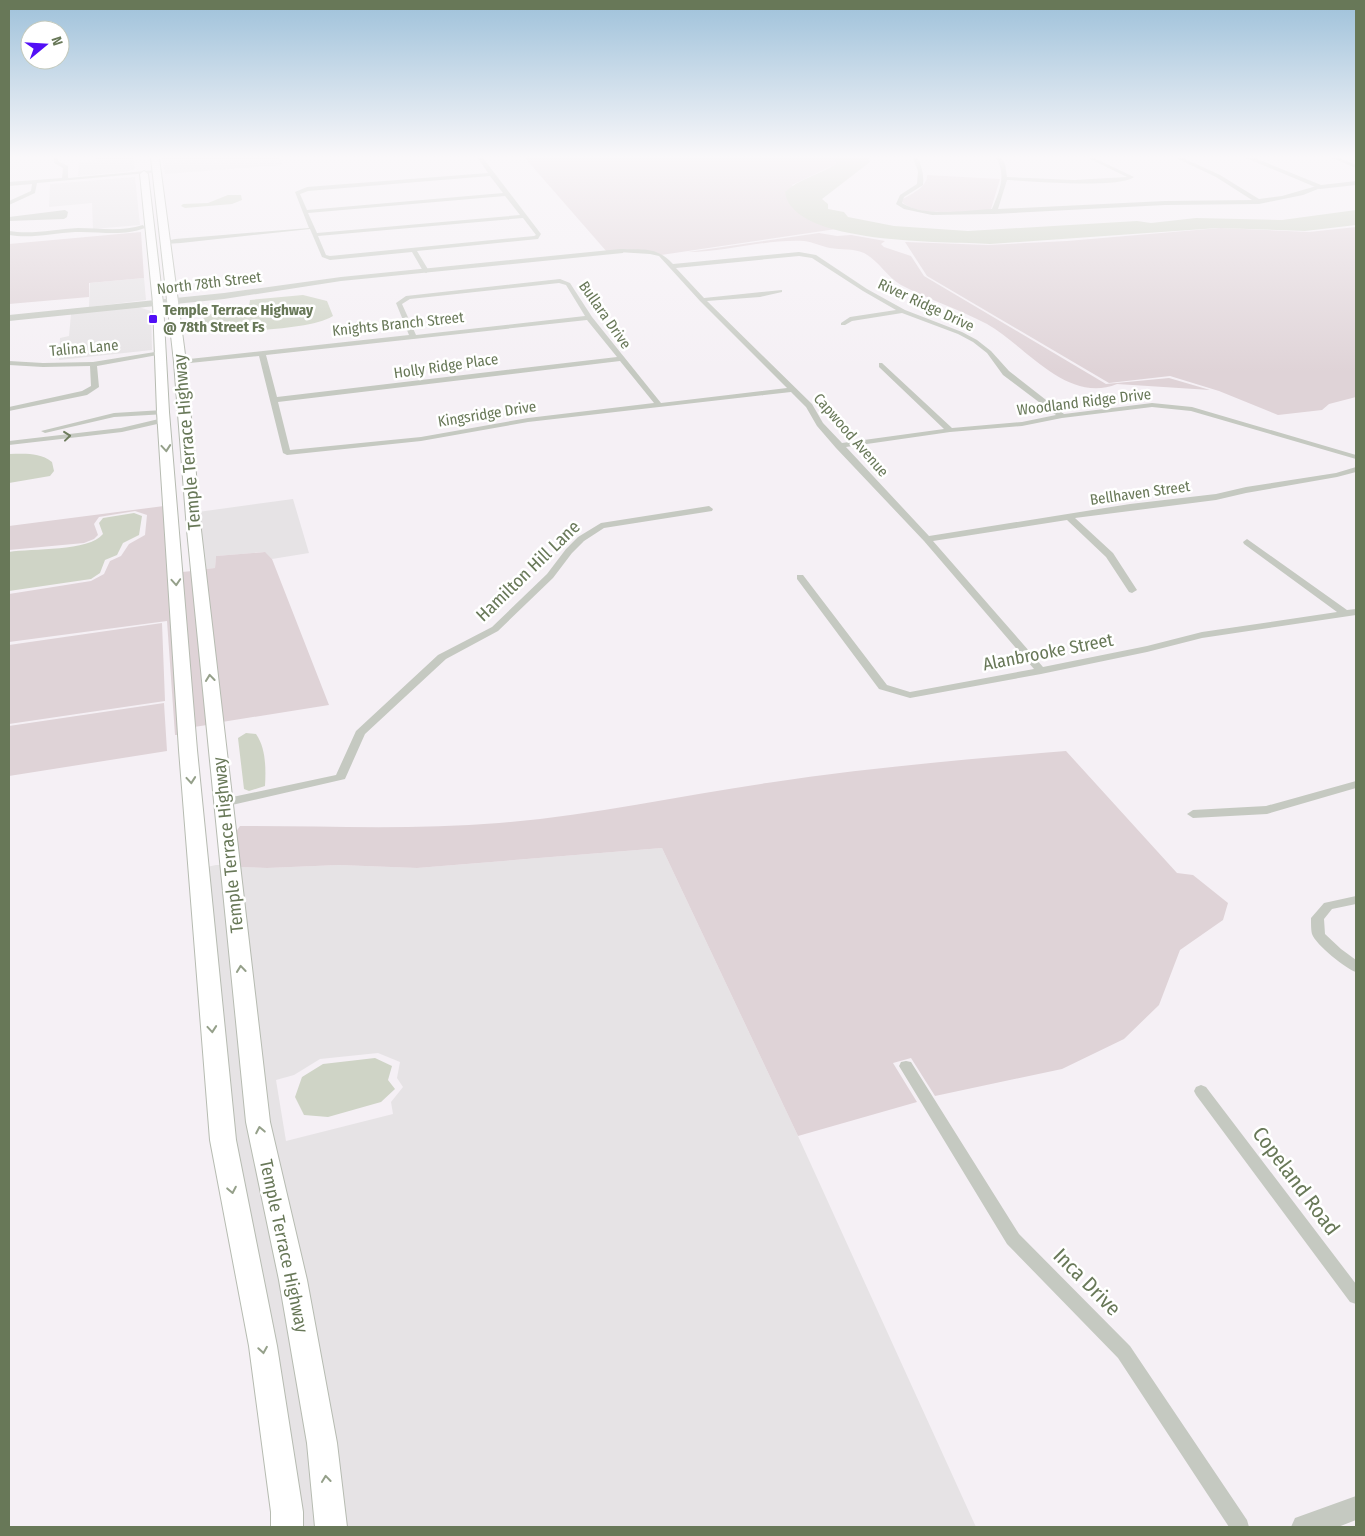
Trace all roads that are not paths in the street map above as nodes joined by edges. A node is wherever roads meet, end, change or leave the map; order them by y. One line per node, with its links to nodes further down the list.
1 (113, 230): 8 (street)
2 (146, 230): 17 (main road, Temple Terrace Highway)
3 (156, 230): 9 (main road)
4 (168, 230): 9 (main road, Temple Terrace Highway)
5 (330, 230): 7 (street)
6 (534, 230): 10 (street)
7 (311, 231): 9 (street); 10 (street)
8 (9, 232)
9 (170, 241): 16 (main road, Temple Terrace Highway)
10 (414, 251): 13 (street)
11 (620, 251): 12 (street, Capwood Avenue); 13 (street, North 78th Street)
12 (673, 266): 15 (street, Capwood Avenue); 18 (street, River Ridge Drive)
13 (426, 270): 16 (street, North 78th Street)
14 (780, 291): 15 (street)
15 (702, 300): 30 (street, Capwood Avenue)
16 (174, 302): 17 (street, North 78th Street); 26 (main road, Temple Terrace Highway)
17 (158, 303): 19 (street, North 78th Street); 24 (main road, Temple Terrace Highway)
18 (903, 311): 21 (street); 35 (street, River Ridge Drive)
19 (9, 318)
20 (589, 318): 22 (street, Knights Branch Street); 22 (street, Bullara Drive); 25 (street, Bullara Drive)
21 (843, 324)
22 (413, 336): 23 (street, Knights Branch Street)
23 (262, 353): 26 (street, Knights Branch Street); 31 (street, Kingsridge Drive)
24 (161, 358): 26 (main road); 28 (street, Talina Lane); 34 (main road, Temple Terrace Highway)
25 (621, 359): 31 (street, Holly Ridge Place); 32 (street, Bullara Drive)
26 (180, 362): 42 (main road, Temple Terrace Highway)
27 (9, 363): 28 (street, Talina Lane)
28 (93, 364): 33 (street)
29 (882, 365): 37 (street)
30 (792, 390): 32 (street, Kingsridge Drive); 41 (street, Capwood Avenue)
31 (274, 400): 32 (street, Kingsridge Drive)
32 (659, 405)
33 (9, 409)
34 (163, 416): 36 (street); 38 (street); 42 (main road); 48 (main road, Temple Terrace Highway, one-way to 48)
35 (1062, 416): 37 (street, Woodland Ridge Drive); 43 (street, Woodland Ridge Drive)
36 (89, 422): 38 (street); 39 (street)
37 (950, 430): 41 (street, Woodland Ridge Drive)
38 (90, 434): 40 (street, one-way to 38)
39 (9, 436)
40 (9, 443)
41 (839, 446): 49 (street, Capwood Avenue)
42 (187, 451): 47 (main road, Temple Terrace Highway)
43 (1356, 457)
44 (1356, 469): 46 (street, Bellhaven Street)
45 (710, 509): 58 (street, Hamilton Hill Lane)
46 (1069, 517): 49 (street, Bellhaven Street); 52 (street)
47 (194, 530): 48 (main road); 55 (main road, Temple Terrace Highway, one-way to 47)
48 (172, 533): 56 (main road, Temple Terrace Highway, one-way to 56)
49 (927, 539): 54 (street, Capwood Avenue)
50 (1247, 542): 53 (street)
51 (800, 577): 54 (street, Alanbrooke Street)
52 (1132, 590)
53 (1351, 613): 54 (street, Alanbrooke Street)
54 (1042, 671)
55 (215, 727): 56 (main road); 58 (main road, Temple Terrace Highway)
56 (187, 732): 66 (main road, Temple Terrace Highway, one-way to 66)
57 (1356, 784): 59 (street)
58 (223, 803): 67 (main road, Temple Terrace Highway, one-way to 58)
59 (1193, 814)
60 (1356, 900): 61 (street)
61 (1356, 967)
62 (906, 1066): 68 (street, Inca Drive)
63 (1201, 1091): 64 (street, Copeland Road)
64 (1356, 1297)
65 (1356, 1508): 69 (street)
66 (287, 1527)
67 (331, 1527)
68 (1240, 1527)
69 (1304, 1527)

